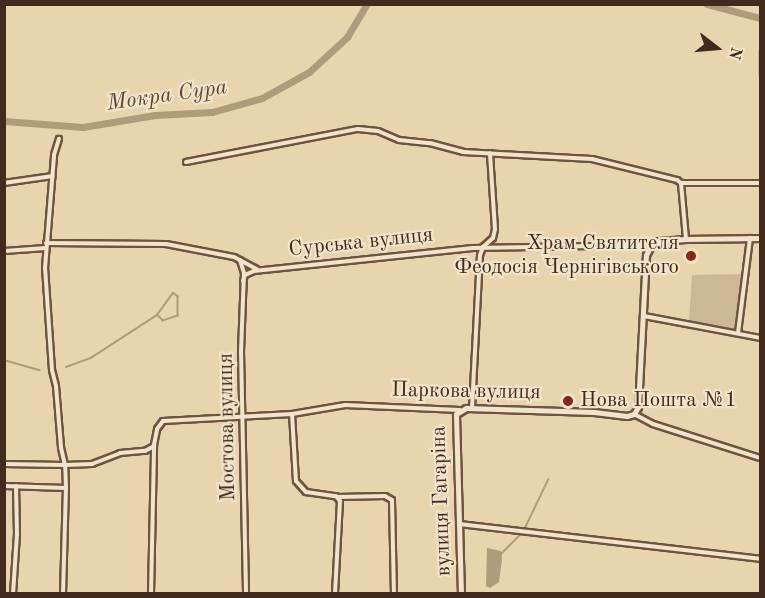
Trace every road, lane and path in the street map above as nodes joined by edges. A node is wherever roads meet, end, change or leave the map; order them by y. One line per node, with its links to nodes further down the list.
1 (59, 139): 4 (street)
2 (490, 153): 3 (street); 6 (street); 13 (street)
3 (186, 162)
4 (53, 176): 5 (street); 11 (street)
5 (4, 183)
6 (681, 183): 7 (street); 10 (street)
7 (760, 183)
8 (750, 238): 9 (street, Сурська вулиця); 10 (street, Сурська вулиця); 19 (street)
9 (760, 238)
10 (687, 239): 12 (street, Сурська вулиця)
11 (46, 245): 14 (street, Сурська вулиця); 15 (street, Сурська вулиця); 29 (street)
12 (651, 245): 13 (street, Сурська вулиця); 18 (street)
13 (483, 248): 16 (street, Сурська вулиця); 21 (street)
14 (4, 251)
15 (240, 261): 16 (street, Сурська вулиця); 17 (street, Мостова вулиця)
16 (262, 270): 17 (street, Сурська вулиця)
17 (243, 281): 25 (street, Мостова вулиця)
18 (644, 316): 19 (street); 24 (street)
19 (738, 333): 20 (street)
20 (760, 338)
21 (472, 408): 22 (street, Паркова вулиця); 24 (street, Паркова вулиця)
22 (460, 410): 23 (street, Паркова вулиця); 34 (street, вулиця Гагаріна)
23 (292, 414): 25 (street, Паркова вулиця); 33 (street)
24 (634, 414): 27 (street, Паркова вулиця)
25 (242, 416): 26 (street, Паркова вулиця); 39 (street, Мостова вулиця)
26 (154, 445): 29 (street); 38 (street)
27 (760, 458)
28 (4, 464): 29 (street)
29 (65, 465): 32 (street)
30 (4, 486): 31 (street)
31 (16, 486): 32 (street); 36 (street)
32 (66, 488): 37 (street)
33 (338, 497): 40 (street); 41 (street)
34 (459, 524): 35 (street); 42 (street, вулиця Гагаріна)
35 (760, 559)
36 (13, 594)
37 (63, 594)
38 (151, 594)
39 (246, 594)
40 (335, 594)
41 (394, 594)
42 (461, 594)

